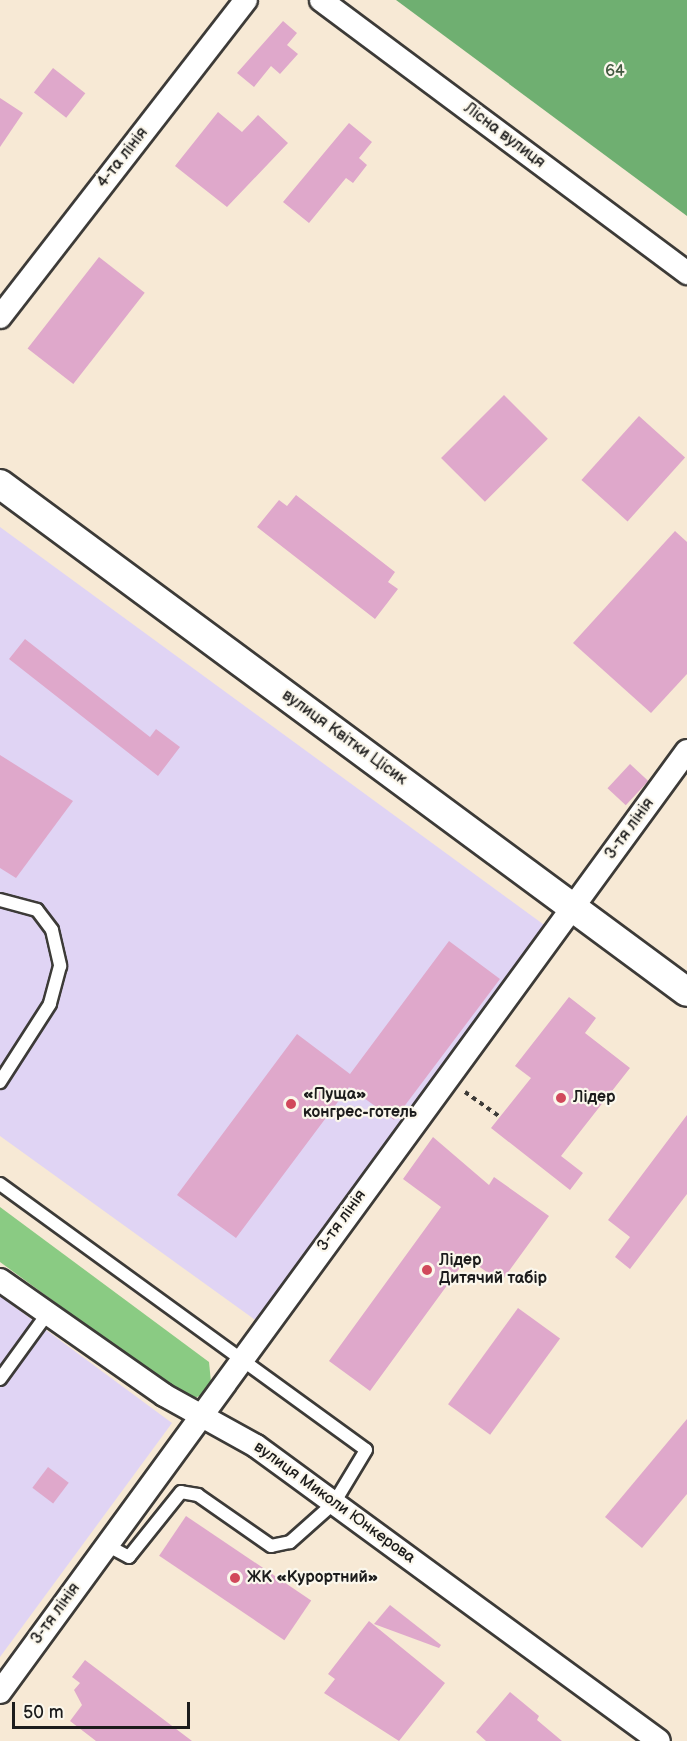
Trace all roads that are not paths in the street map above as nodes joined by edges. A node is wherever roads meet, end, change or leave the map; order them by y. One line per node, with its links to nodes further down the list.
1 (246, 0): 4 (street, 4-та лінія)
2 (321, 0): 3 (street, Лісна вулиця)
3 (687, 273)
4 (0, 317)
5 (0, 484): 8 (street, вулиця Квітки Цісик)
6 (687, 751): 8 (street, 3-тя лінія)
7 (0, 900): 10 (lane)
8 (573, 908): 9 (street, вулиця Квітки Цісик); 14 (street, 3-тя лінія)
9 (687, 992)
10 (0, 1082)
11 (0, 1184): 14 (lane)
12 (0, 1281): 13 (street, вулиця Миколи Юнкерова)
13 (47, 1314): 15 (lane); 16 (street, вулиця Миколи Юнкерова)
14 (241, 1358): 16 (street, 3-тя лінія); 17 (lane)
15 (0, 1379)
16 (201, 1413): 17 (street, вулиця Миколи Юнкерова); 18 (street, 3-тя лінія)
17 (334, 1503): 18 (lane); 20 (street, вулиця Миколи Юнкерова)
18 (106, 1545): 19 (street, 3-тя лінія)
19 (0, 1692)
20 (659, 1741)

